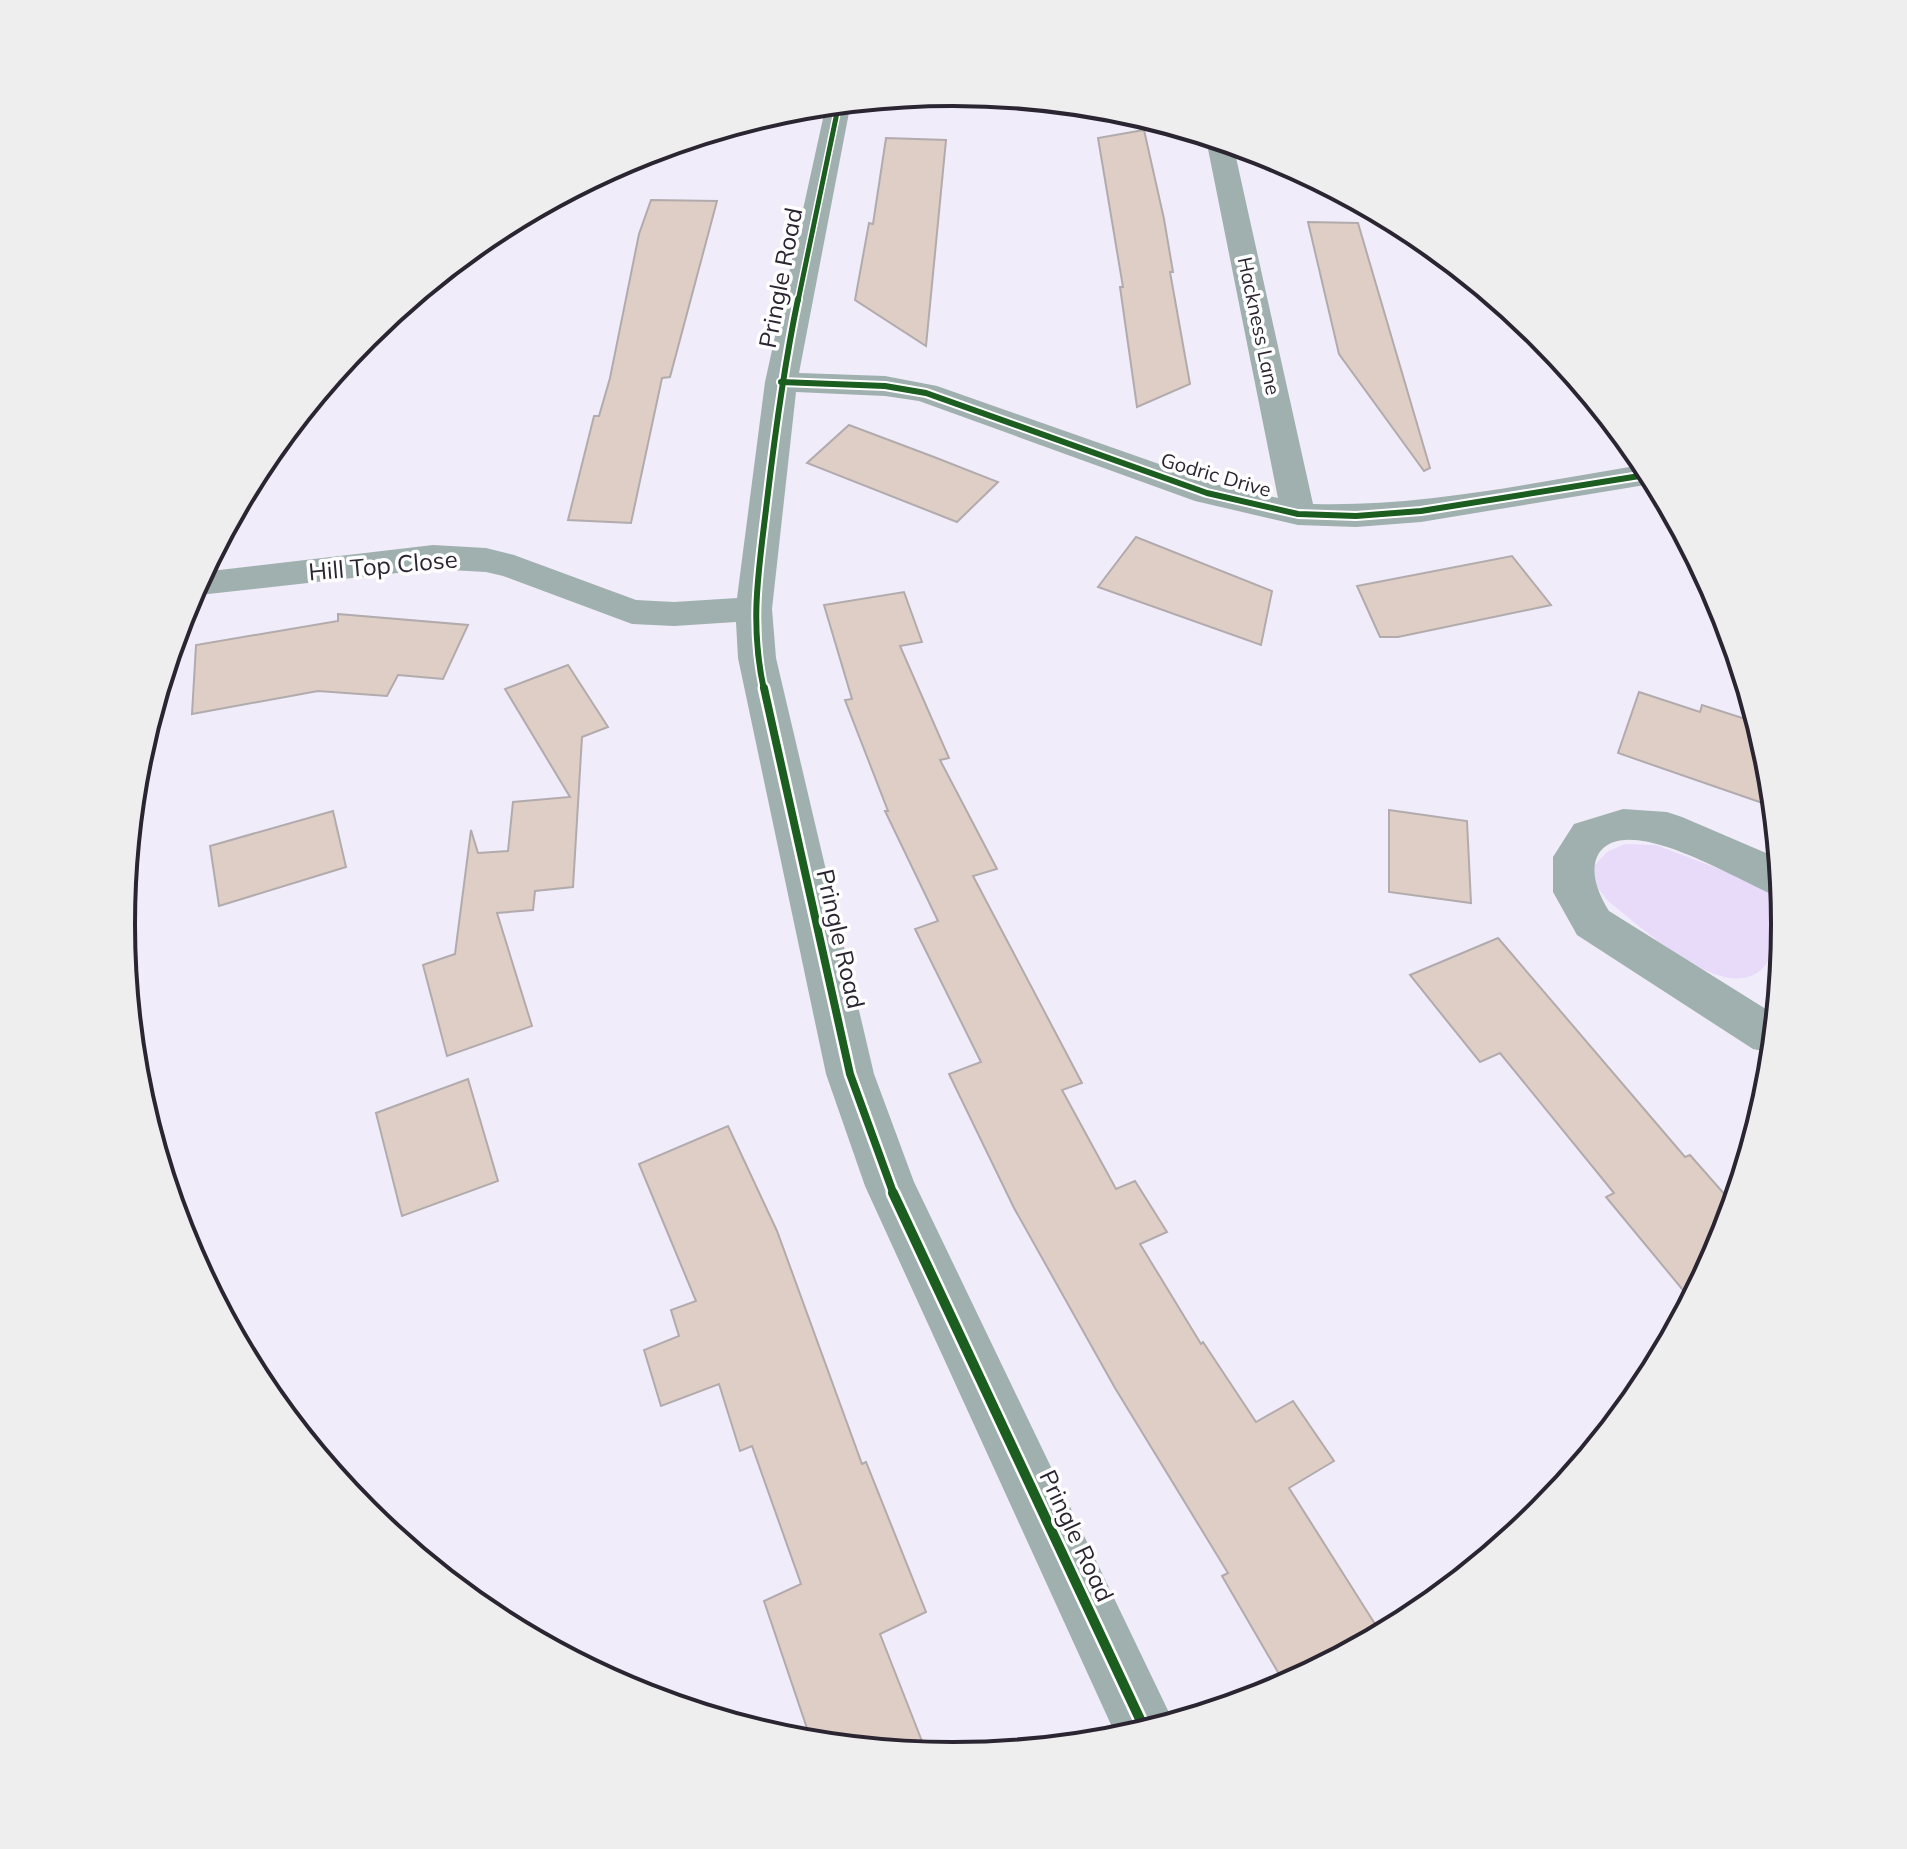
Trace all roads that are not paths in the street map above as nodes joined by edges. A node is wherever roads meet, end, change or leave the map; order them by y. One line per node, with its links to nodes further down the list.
1 (837, 115): 3 (street, Pringle Road)
2 (1221, 151): 5 (street, Hackness Lane)
3 (781, 382): 5 (street, Godric Drive); 7 (street, Pringle Road)
4 (1638, 476): 5 (street, Godric Drive)
5 (1298, 514)
6 (209, 583): 7 (street, Hill Top Close)
7 (754, 609): 10 (street, Pringle Road)
8 (1770, 874): 9 (street)
9 (1765, 1027)
10 (1141, 1721)

